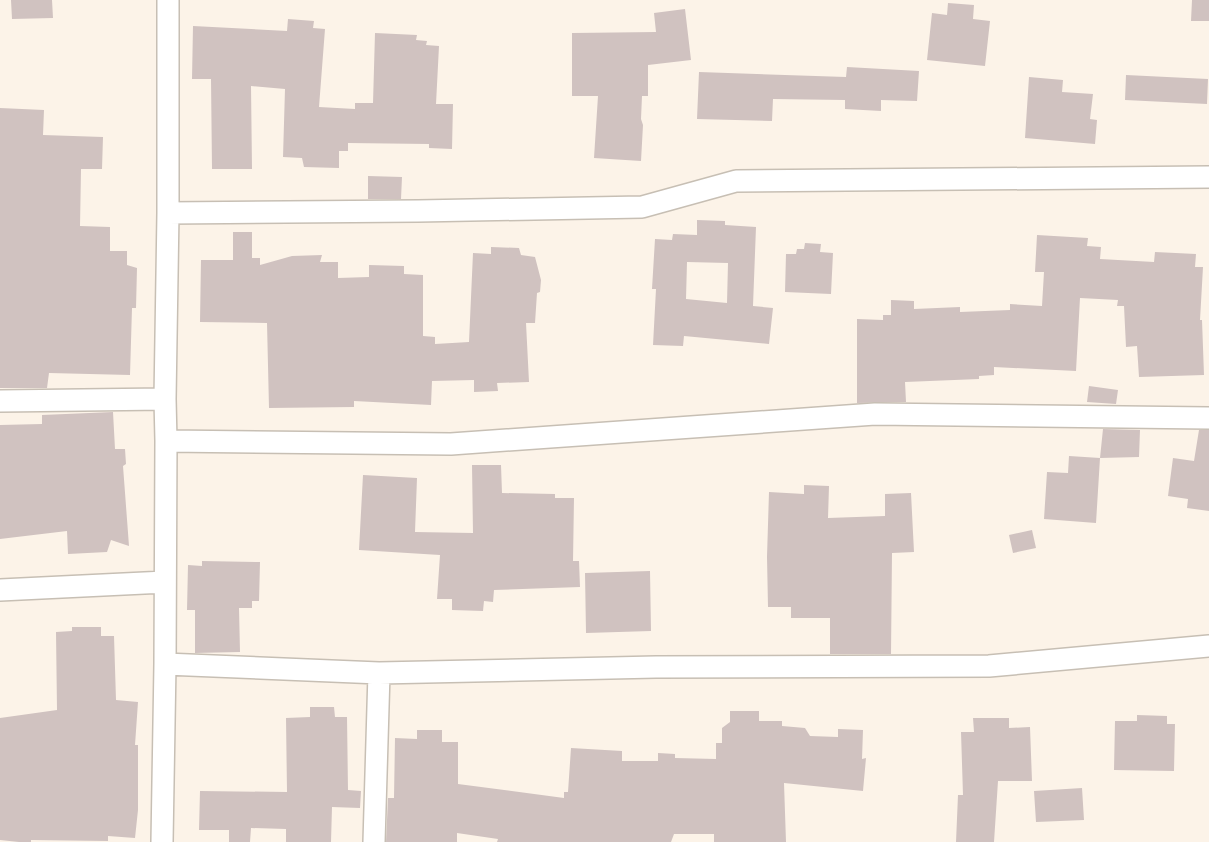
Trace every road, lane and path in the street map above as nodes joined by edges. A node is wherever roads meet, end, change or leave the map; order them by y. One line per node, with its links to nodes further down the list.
1 (168, 0): 3 (street)
2 (1209, 177): 3 (street)
3 (168, 213): 4 (street)
4 (165, 399): 5 (street); 7 (street)
5 (0, 400)
6 (1209, 418): 7 (street)
7 (166, 441): 8 (street)
8 (165, 582): 9 (street); 11 (street)
9 (0, 590)
10 (1209, 646): 12 (street)
11 (166, 664): 12 (street); 13 (street)
12 (379, 673): 14 (street)
13 (162, 842)
14 (374, 842)

